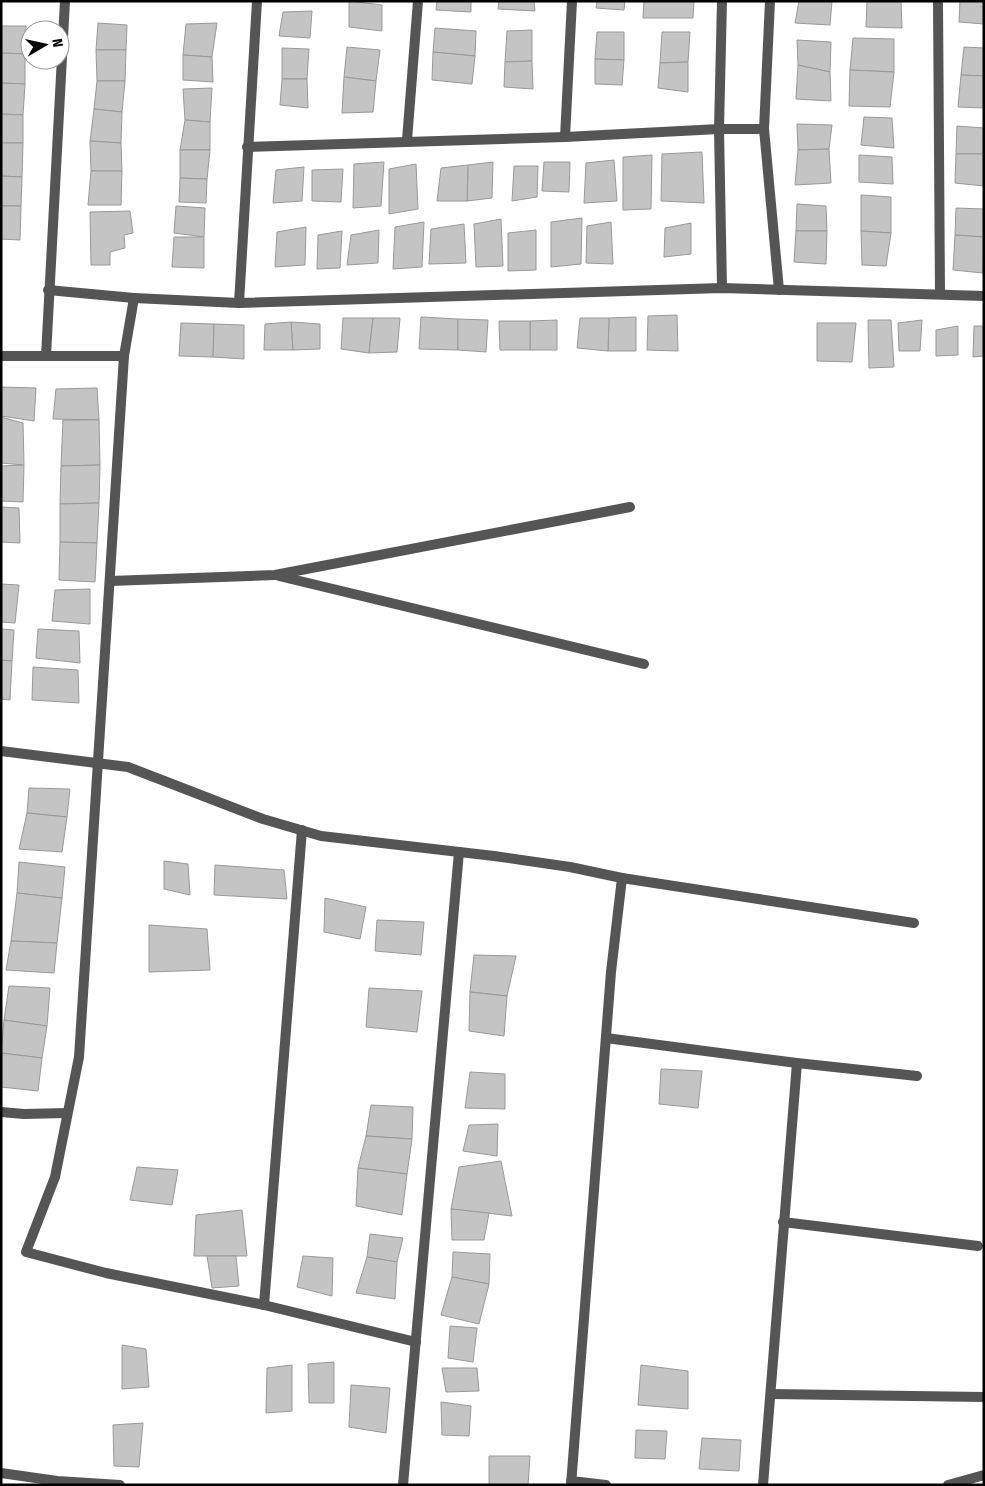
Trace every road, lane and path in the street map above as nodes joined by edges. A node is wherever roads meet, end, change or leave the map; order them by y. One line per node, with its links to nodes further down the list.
1 (64, 1): 14 (street)
2 (257, 1): 12 (street)
3 (418, 1): 11 (street)
4 (572, 1): 10 (street)
5 (722, 1): 8 (street)
6 (770, 1): 9 (street)
7 (938, 1): 16 (street)
8 (719, 129): 9 (street); 10 (street); 13 (street)
9 (764, 129): 15 (street)
10 (565, 137): 11 (street)
11 (407, 140): 12 (street)
12 (247, 147): 19 (street)
13 (722, 288): 15 (street); 19 (street)
14 (48, 290): 18 (street); 21 (street)
15 (779, 290): 16 (street)
16 (940, 294): 17 (street)
17 (984, 296)
18 (134, 298): 19 (street); 22 (street)
19 (239, 303)
20 (1, 356): 21 (street)
21 (46, 356): 22 (street)
22 (124, 356): 25 (street)
23 (630, 507): 24 (street)
24 (276, 575): 25 (street); 26 (street)
25 (110, 581): 28 (street)
26 (644, 664)
27 (1, 751): 28 (street)
28 (99, 764): 29 (street); 37 (street)
29 (302, 830): 30 (street); 40 (street)
30 (459, 852): 31 (street); 41 (street)
31 (622, 878): 32 (street); 33 (street)
32 (914, 923)
33 (606, 1038): 34 (street); 46 (street)
34 (796, 1063): 35 (street); 38 (street)
35 (918, 1076)
36 (1, 1112): 37 (street)
37 (68, 1113): 40 (street)
38 (783, 1222): 39 (street); 42 (street)
39 (978, 1246)
40 (264, 1304): 41 (street)
41 (416, 1342): 48 (street)
42 (771, 1394): 43 (street); 50 (street)
43 (984, 1397)
44 (1, 1472): 47 (street)
45 (984, 1475): 51 (street)
46 (571, 1483): 49 (street)
47 (120, 1485)
48 (403, 1485)
49 (606, 1485)
50 (763, 1485)
51 (948, 1485)

